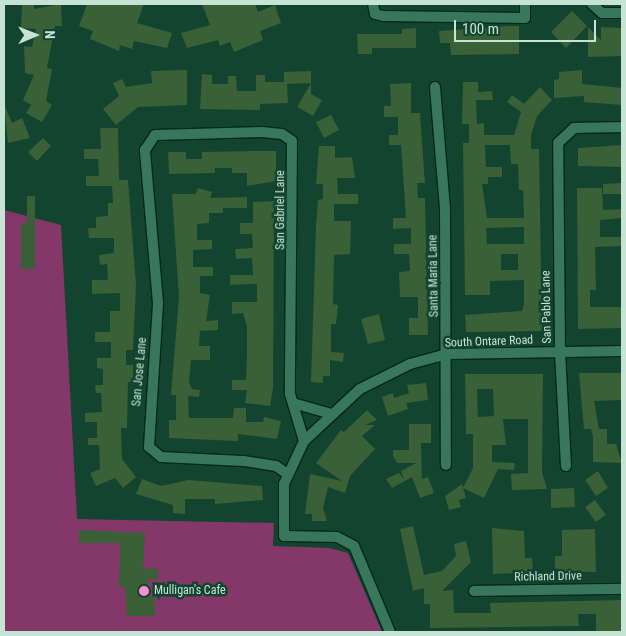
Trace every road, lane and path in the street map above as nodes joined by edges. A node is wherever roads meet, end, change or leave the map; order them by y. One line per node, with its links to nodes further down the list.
1 (373, 4): 2 (street)
2 (524, 4)
3 (592, 4): 4 (street)
4 (622, 13)
5 (435, 87): 10 (street, Santa Maria Lane)
6 (622, 126): 9 (street, San Pablo Lane)
7 (145, 155): 11 (street, San Gabriel Lane); 16 (street, San Jose Lane)
8 (622, 351): 9 (street, South Ontare Road)
9 (560, 352): 10 (street, South Ontare Road); 15 (street, San Pablo Lane)
10 (447, 354): 12 (street, South Ontare Road); 14 (street, Santa Maria Lane)
11 (293, 403): 12 (street); 13 (street, San Gabriel Lane)
12 (331, 414): 13 (street, South Ontare Road)
13 (304, 441): 16 (street, South Ontare Road)
14 (446, 464)
15 (566, 466)
16 (286, 473): 19 (street, South Ontare Road)
17 (622, 588): 18 (street, Richland Drive)
18 (474, 591)
19 (390, 632)

